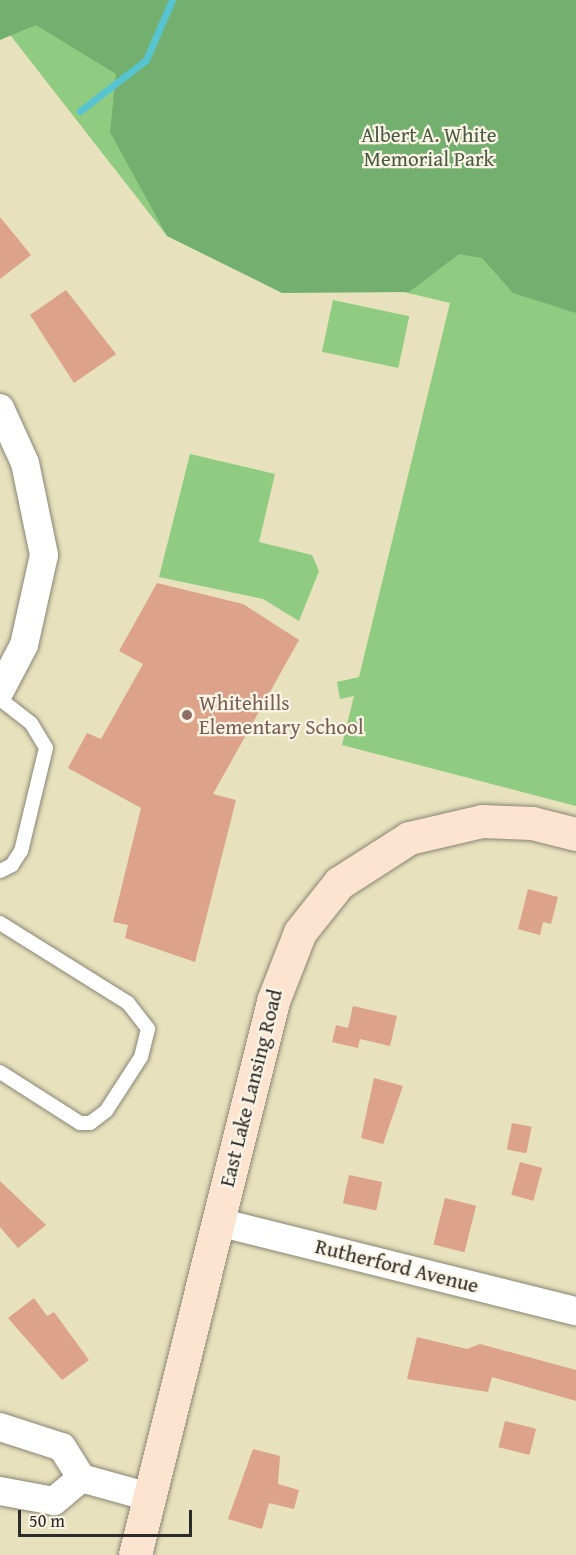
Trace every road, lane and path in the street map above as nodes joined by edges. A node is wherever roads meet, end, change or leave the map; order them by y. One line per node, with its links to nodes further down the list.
1 (0, 408): 2 (street)
2 (0, 691)
3 (0, 699): 5 (lane)
4 (576, 834): 8 (main road, East Lake Lansing Road)
5 (0, 871)
6 (0, 923): 7 (lane)
7 (0, 1072)
8 (218, 1222): 9 (street, Rutherford Avenue); 13 (main road, East Lake Lansing Road)
9 (576, 1311)
10 (0, 1427): 11 (street)
11 (81, 1478): 12 (street); 13 (street)
12 (0, 1491)
13 (149, 1497): 14 (main road, East Lake Lansing Road)
14 (135, 1555)

